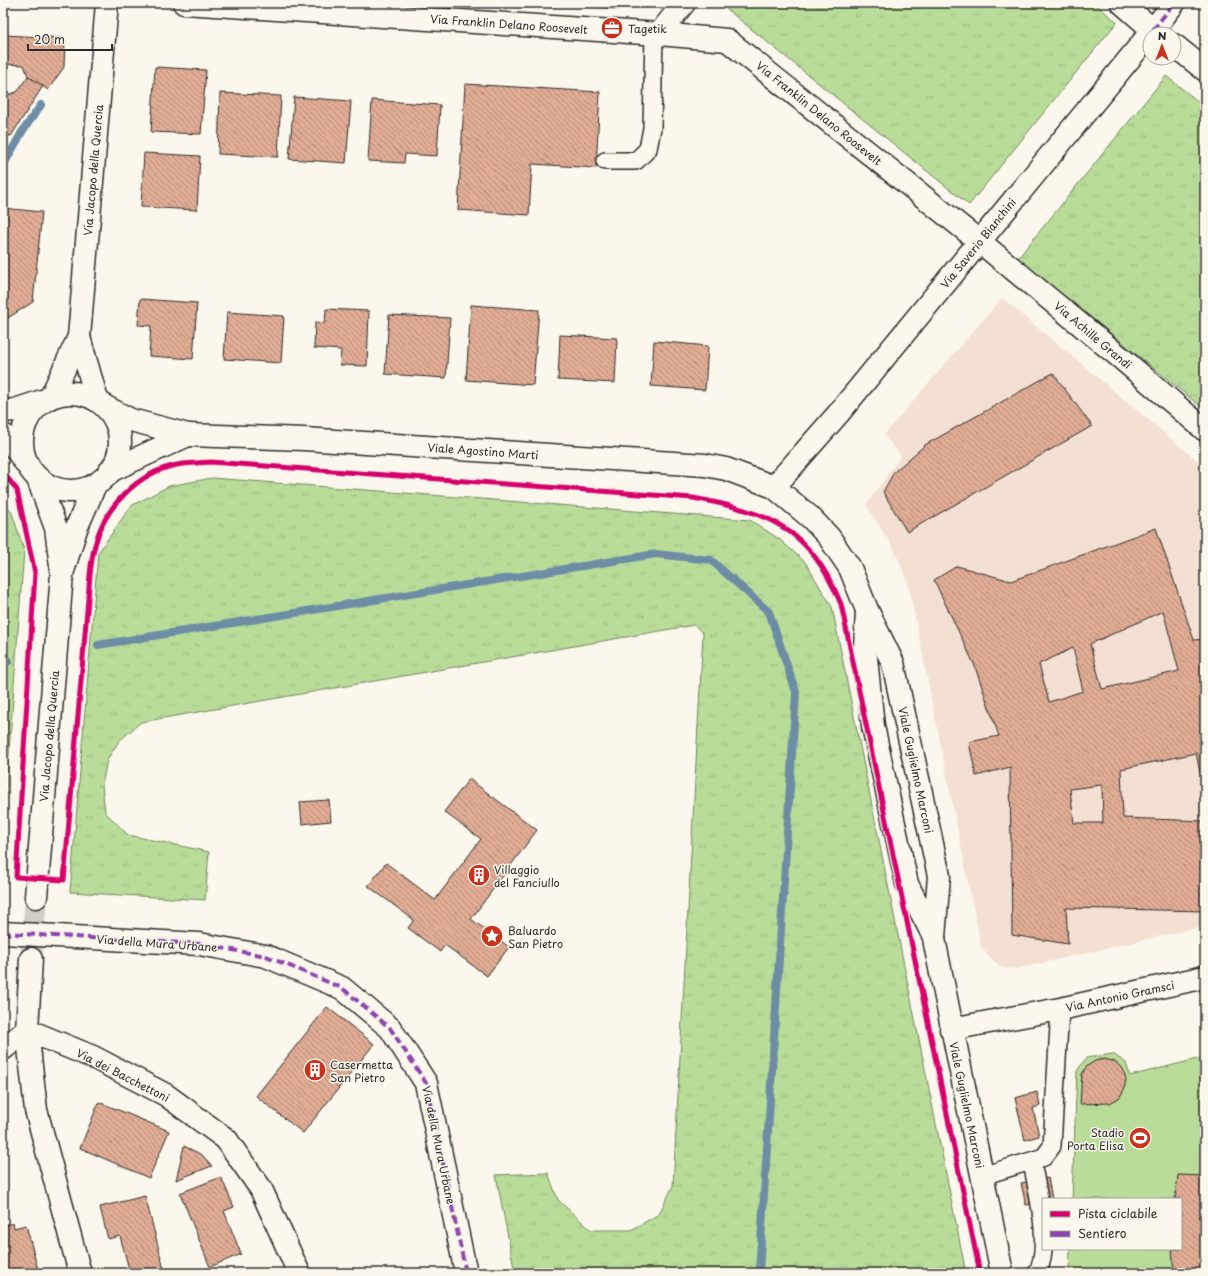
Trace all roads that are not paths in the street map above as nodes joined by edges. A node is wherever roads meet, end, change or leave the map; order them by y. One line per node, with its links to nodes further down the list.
1 (107, 3): 14 (street, Via Jacopo della Quercia)
2 (184, 3): 8 (street, Via Franklin Delano Roosevelt)
3 (684, 3): 8 (street)
4 (1122, 3): 6 (street)
5 (1174, 3): 7 (street, Via Saverio Bianchini)
6 (1149, 26)
7 (1160, 26)
8 (656, 34): 12 (lane); 13 (street, Via Franklin Delano Roosevelt)
9 (1142, 49): 13 (street, Via Saverio Bianchini)
10 (1182, 51): 11 (street)
11 (1205, 70)
12 (605, 161)
13 (979, 241): 18 (street, Via Achille Grandi); 23 (street, Via Saverio Bianchini)
14 (79, 337): 15 (street, Via Jacopo della Quercia); 16 (street, Via Jacopo della Quercia)
15 (47, 399): 16 (street); 17 (street); 21 (street)
16 (101, 403): 20 (street, Viale Agostino Marti); 22 (street)
17 (3, 410)
18 (1205, 430)
19 (3, 435): 21 (street)
20 (188, 435): 22 (street, Viale Agostino Marti); 23 (street, Viale Agostino Marti)
21 (33, 472): 22 (street); 24 (street, Via Jacopo della Quercia)
22 (103, 478): 24 (street, Via Jacopo della Quercia)
23 (774, 487): 25 (street, Viale Guglielmo Marconi)
24 (62, 574): 26 (street, Via Jacopo della Quercia)
25 (867, 610): 28 (street, Viale Guglielmo Marconi); 28 (street, Viale Guglielmo Marconi)
26 (36, 897)
27 (3, 933): 41 (street, Via della Mura Urbane)
28 (934, 937): 32 (street, Viale Guglielmo Marconi)
29 (31, 960): 33 (street)
30 (1205, 977): 31 (street, Via Antonio Gramsci)
31 (1060, 1009): 32 (street, Via Antonio Gramsci); 35 (lane)
32 (951, 1029): 36 (street, Viale Guglielmo Marconi)
33 (27, 1030): 34 (street); 39 (street); 40 (street, Via dei Bacchettoni)
34 (3, 1049)
35 (1032, 1162): 36 (lane); 37 (lane)
36 (982, 1176): 42 (street, Viale Guglielmo Marconi)
37 (1042, 1215)
38 (1043, 1250): 43 (lane)
39 (80, 1273)
40 (299, 1273)
41 (466, 1273)
42 (1002, 1273)
43 (1037, 1273)

